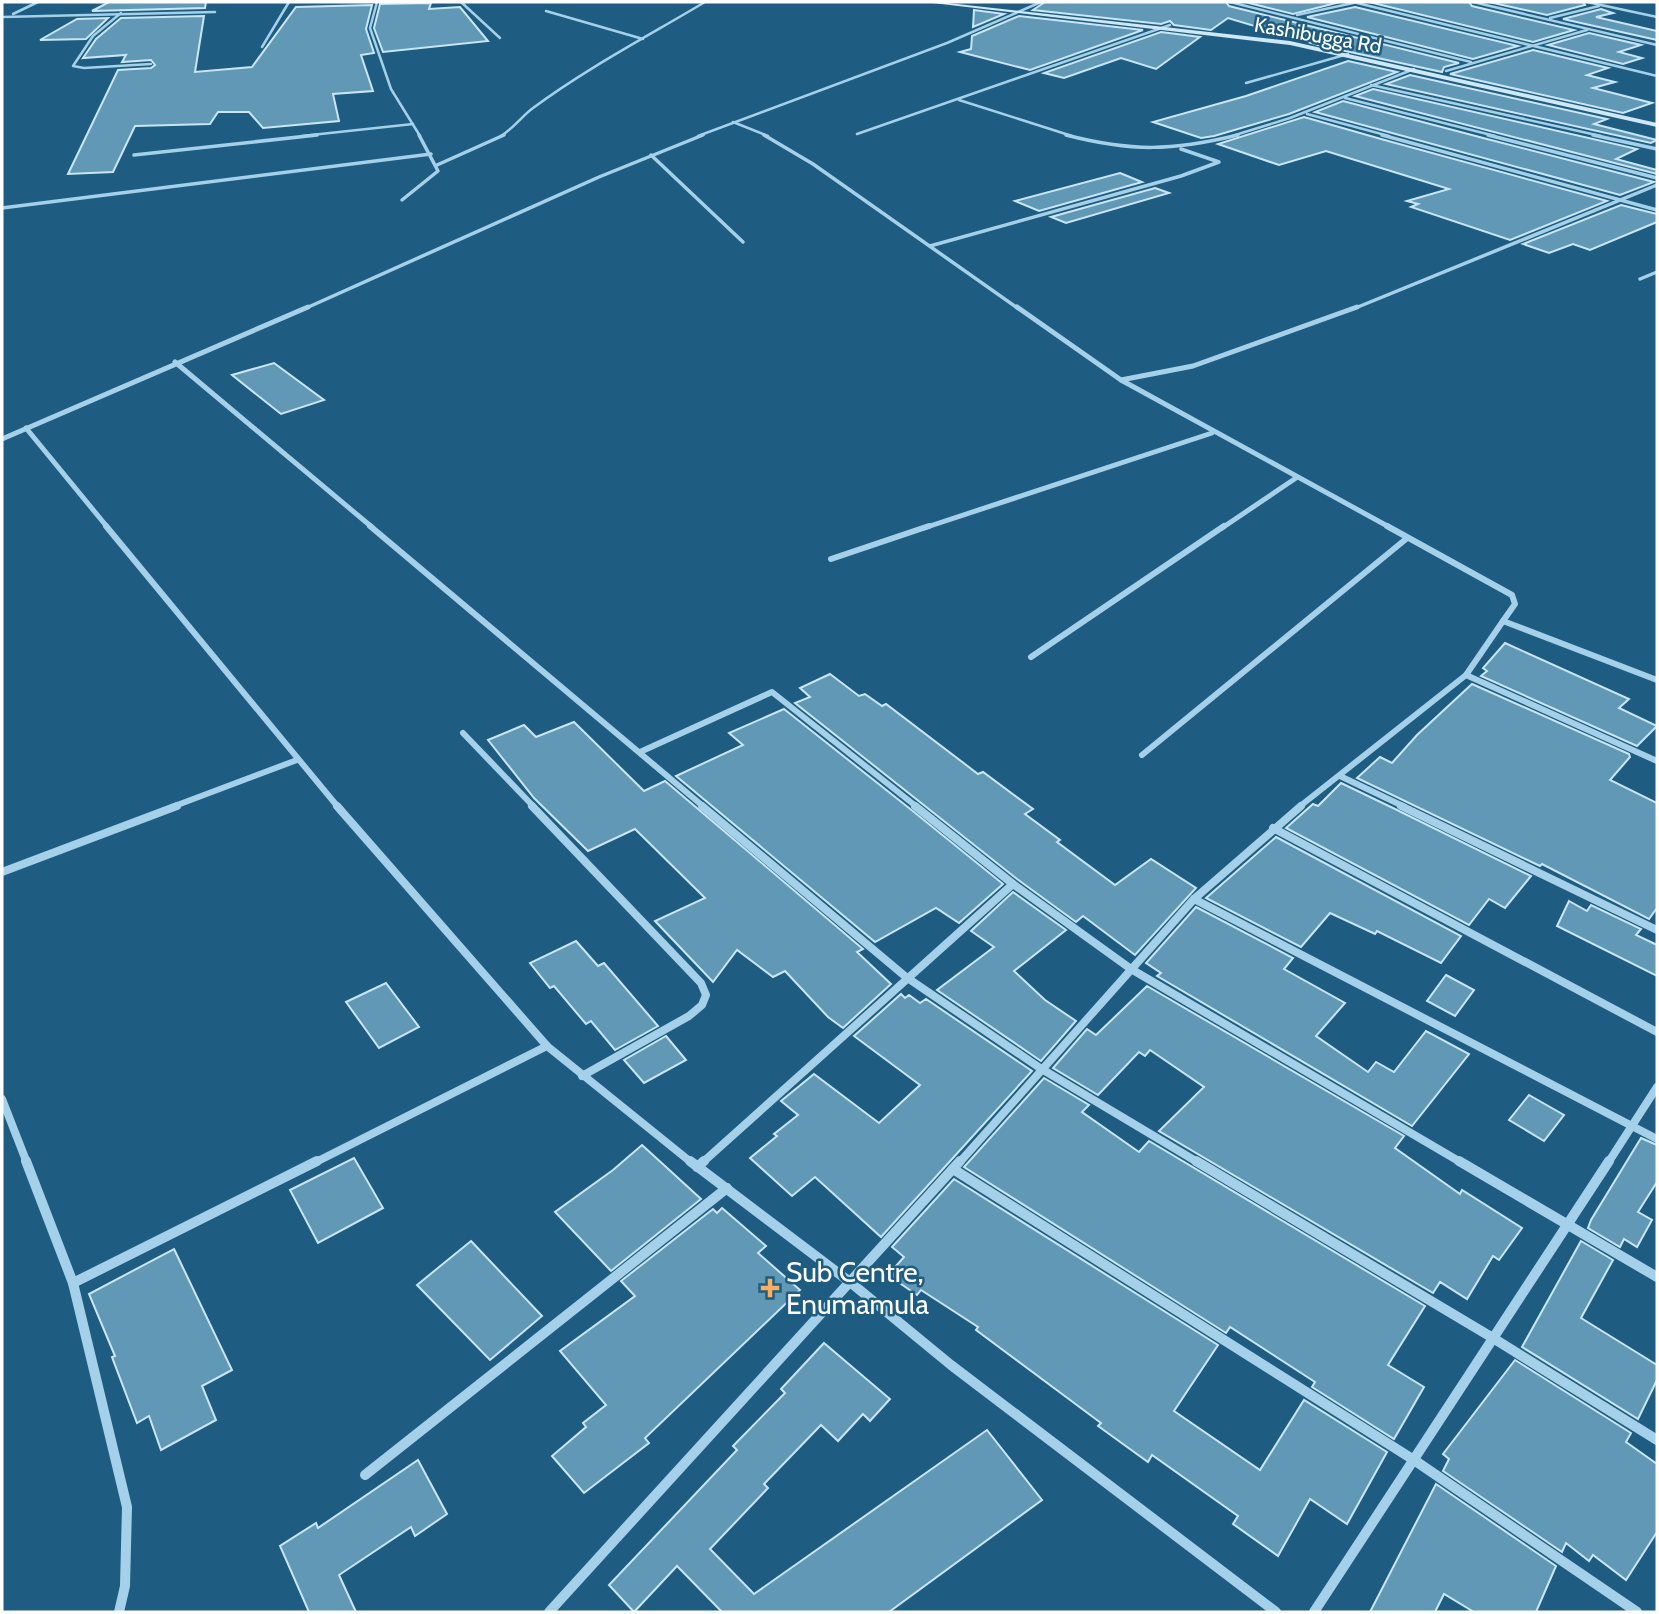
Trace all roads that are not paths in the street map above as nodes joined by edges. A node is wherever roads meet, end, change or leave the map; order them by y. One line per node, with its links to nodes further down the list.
1 (38, 2): 21 (street)
2 (289, 2): 31 (street)
3 (377, 2): 45 (street)
4 (461, 2): 27 (street)
5 (705, 2): 28 (street)
6 (927, 2): 18 (main road, Kashibugga Rd)
7 (982, 2): 14 (main road, Kashibugga Rd)
8 (1041, 2): 14 (street)
9 (1230, 2): 20 (street)
10 (1355, 2): 20 (street); 30 (street)
11 (1473, 2): 23 (street)
12 (1587, 2): 13 (street)
13 (1601, 5): 19 (street); 23 (street)
14 (1030, 7): 18 (street); 24 (main road, Kashibugga Rd)
15 (546, 11): 28 (street)
16 (215, 12): 17 (street)
17 (122, 13): 21 (street); 34 (street)
18 (1019, 13): 25 (main road, Kashibugga Rd); 44 (street)
19 (1657, 15)
20 (1294, 16): 33 (street)
21 (9, 17): 22 (street)
22 (2, 19)
23 (1545, 19): 26 (street)
24 (1170, 25): 25 (street); 36 (main road, Kashibugga Rd)
25 (1159, 28): 32 (main road, Kashibugga Rd); 41 (street)
26 (1589, 29): 29 (street); 30 (street)
27 (500, 38)
28 (643, 39): 53 (street)
29 (1657, 45)
30 (1530, 46): 33 (street); 37 (street)
31 (262, 47)
32 (1349, 54): 35 (main road, Kashibugga Rd); 38 (street)
33 (1471, 62): 36 (street)
34 (150, 64)
35 (1415, 69): 39 (street); 46 (main road, Kashibugga Rd)
36 (1446, 71): 43 (main road, Kashibugga Rd)
37 (1657, 76)
38 (1246, 83)
39 (1370, 85): 40 (street); 49 (street)
40 (1345, 98): 42 (street); 54 (street)
41 (959, 100): 47 (street); 48 (street)
42 (1306, 114): 48 (street); 57 (street)
43 (1657, 118)
44 (732, 122): 52 (street); 61 (street)
45 (413, 124): 50 (street); 51 (street)
46 (1657, 125)
47 (857, 134)
48 (1178, 148): 61 (street)
49 (1657, 149)
50 (431, 154): 53 (street); 58 (street)
51 (134, 155)
52 (651, 155): 60 (street); 64 (street)
53 (437, 165): 56 (street)
54 (1657, 178)
55 (1657, 185): 57 (street)
56 (402, 200)
57 (1622, 200): 59 (street); 65 (street)
58 (2, 208)
59 (1657, 210)
60 (743, 242)
61 (930, 246): 65 (street)
62 (1657, 272): 63 (street)
63 (1640, 279)
64 (175, 362): 66 (street); 77 (street)
65 (1121, 380): 67 (street)
66 (26, 428): 68 (street); 79 (street)
67 (1212, 433): 69 (street); 71 (street)
68 (2, 439)
69 (1296, 478): 70 (street); 73 (street)
70 (1406, 539): 72 (street); 78 (street)
71 (831, 559)
72 (1503, 621): 74 (street); 75 (street)
73 (1031, 657)
74 (1466, 675): 80 (street); 81 (street)
75 (1657, 680)
76 (463, 733): 92 (street)
77 (640, 752): 84 (street); 88 (street)
78 (1142, 755)
79 (297, 760): 83 (street); 90 (street)
80 (1657, 761)
81 (1340, 776): 82 (street); 86 (street)
82 (1273, 828): 85 (street); 89 (street)
83 (2, 872)
84 (1013, 884): 87 (street); 88 (street)
85 (1194, 899): 87 (street); 95 (street)
86 (1657, 930)
87 (1131, 969): 91 (street); 100 (street)
88 (906, 977): 91 (street); 97 (street)
89 (1657, 1032)
90 (548, 1046): 92 (street); 103 (street)
91 (1040, 1068): 98 (street); 104 (street)
92 (582, 1076): 97 (street)
93 (1657, 1087): 95 (street)
94 (2, 1099): 103 (street)
95 (1633, 1125): 96 (street); 100 (street)
96 (1657, 1139)
97 (697, 1167): 99 (street)
98 (953, 1169): 102 (street); 106 (street)
99 (727, 1188): 102 (street); 107 (street)
100 (1567, 1225): 101 (street); 104 (street)
101 (1657, 1277)
102 (850, 1282): 109 (street); 110 (street)
103 (73, 1283): 108 (street)
104 (1493, 1338): 105 (street); 106 (street)
105 (1657, 1440)
106 (1414, 1460): 111 (street); 112 (street)
107 (365, 1475)
108 (119, 1612)
109 (549, 1612)
110 (1276, 1612)
111 (1314, 1612)
112 (1637, 1612)

